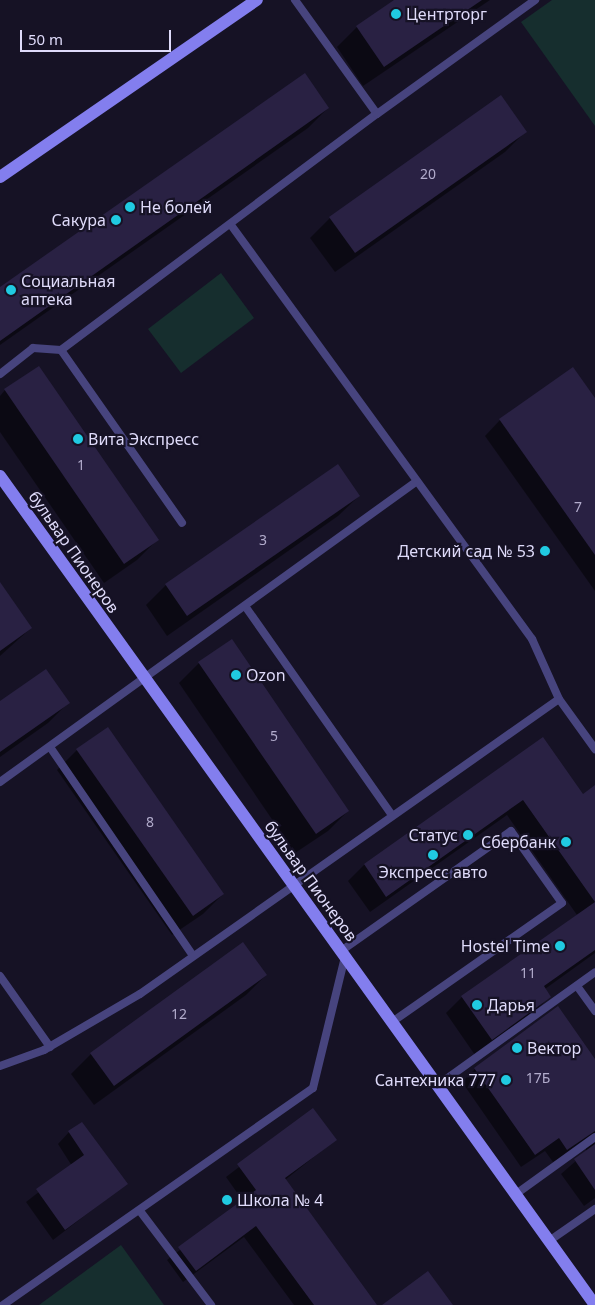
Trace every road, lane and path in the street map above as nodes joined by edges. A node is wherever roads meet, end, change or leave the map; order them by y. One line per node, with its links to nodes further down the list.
1 (257, 0): 5 (street)
2 (295, 0): 4 (lane)
3 (535, 0): 4 (lane)
4 (377, 114): 6 (lane)
5 (0, 177)
6 (231, 225): 7 (lane); 10 (lane)
7 (61, 350): 8 (lane); 11 (lane)
8 (0, 374)
9 (0, 476): 13 (street, бульвар Пионеров)
10 (417, 481): 12 (lane); 14 (lane)
11 (182, 522)
12 (245, 606): 13 (lane); 18 (lane)
13 (144, 677): 15 (lane); 19 (street, бульвар Пионеров)
14 (559, 698): 16 (lane); 18 (lane)
15 (50, 747): 17 (lane); 21 (lane)
16 (595, 749)
17 (0, 782)
18 (392, 815): 19 (lane)
19 (293, 884): 20 (street, бульвар Пионеров); 21 (lane)
20 (343, 953): 26 (street, бульвар Пионеров); 26 (lane); 33 (lane)
21 (192, 954): 27 (lane)
22 (595, 972): 24 (lane)
23 (0, 976): 27 (lane)
24 (577, 986): 25 (lane); 29 (lane)
25 (595, 1011)
26 (392, 1022): 29 (street, бульвар Пионеров)
27 (50, 1047): 28 (lane)
28 (0, 1066)
29 (438, 1085): 31 (street, бульвар Пионеров)
30 (595, 1137): 31 (lane)
31 (516, 1194): 34 (street, бульвар Пионеров)
32 (595, 1209): 34 (lane)
33 (140, 1211): 36 (lane); 37 (lane)
34 (549, 1241): 35 (street, бульвар Пионеров)
35 (593, 1304)
36 (3, 1305)
37 (211, 1305)

